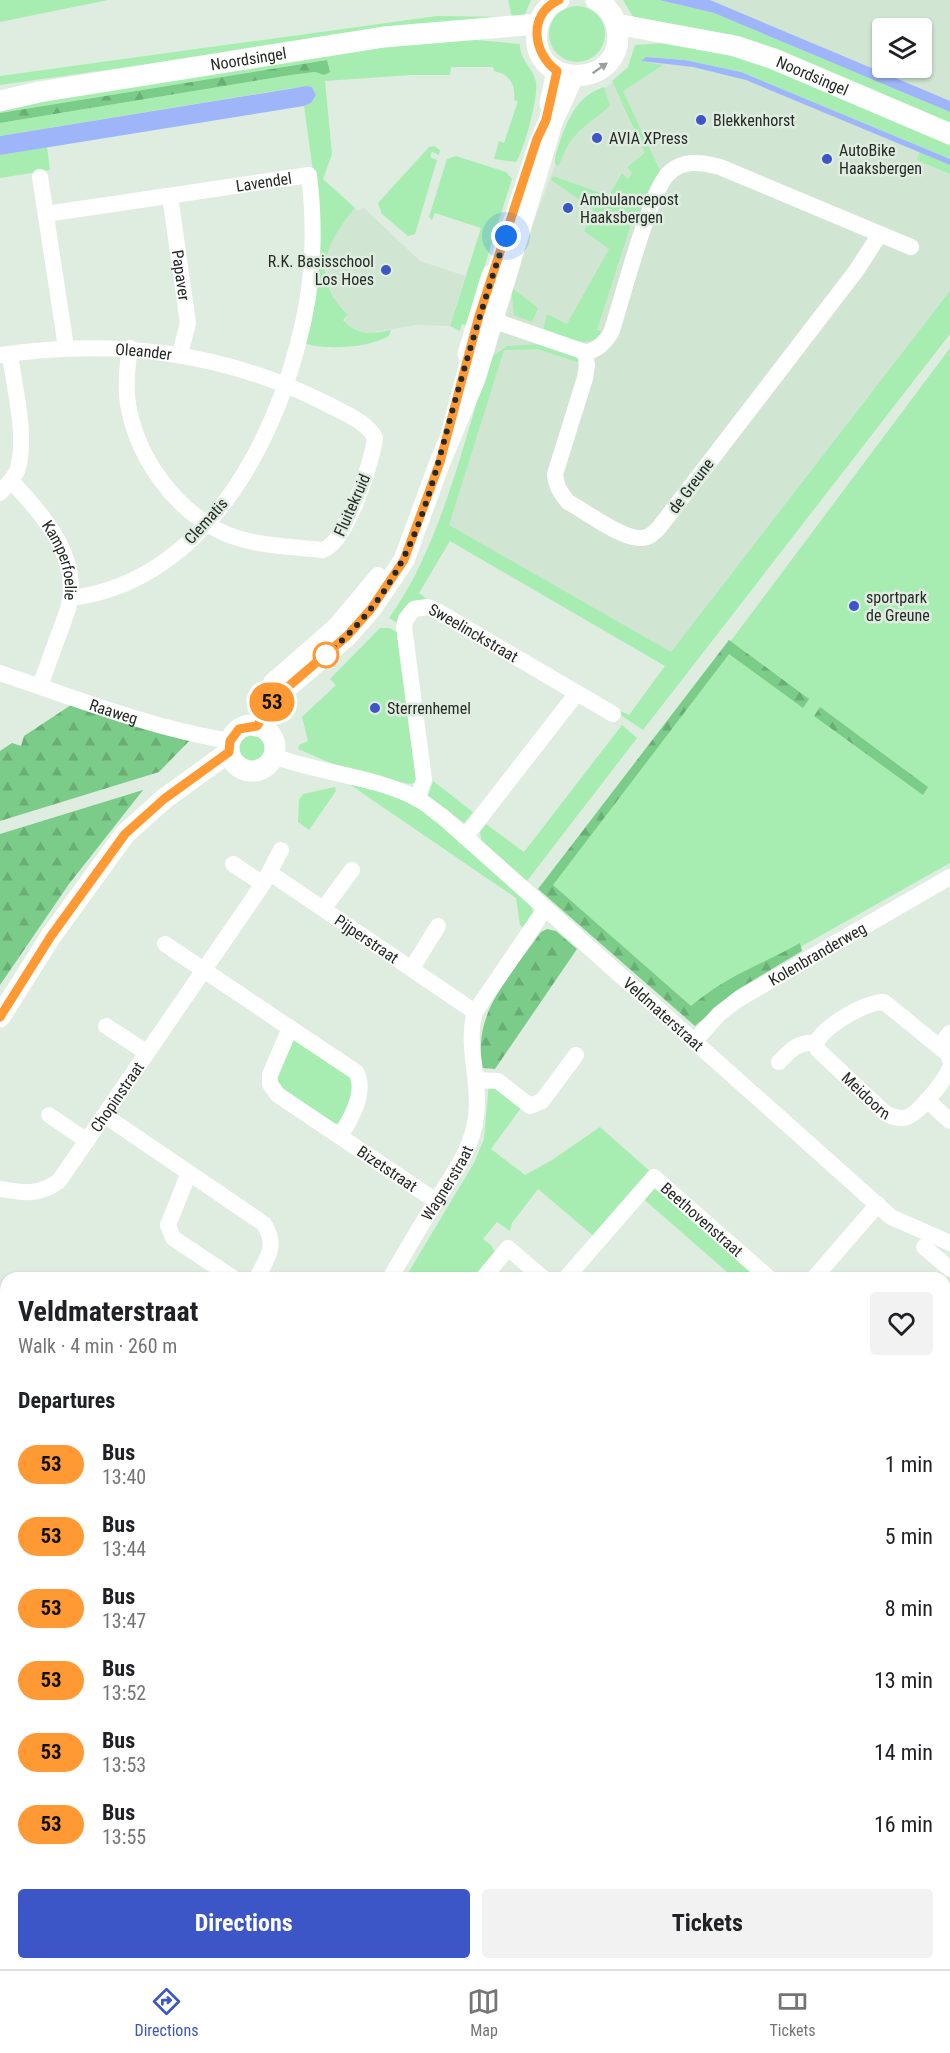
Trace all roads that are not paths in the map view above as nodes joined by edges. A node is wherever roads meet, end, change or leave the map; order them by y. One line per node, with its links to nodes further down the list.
1 (559, 0): 4 (main road)
2 (599, 1): 3 (main road)
3 (616, 24): 5 (main road, Noordsingel); 6 (main road)
4 (537, 33): 7 (main road); 8 (main road, Noordsingel)
5 (668, 35): 6 (main road, Noordsingel); 11 (main road, Noordsingel)
6 (617, 46): 7 (main road, one-way to 6)
7 (565, 74): 17 (main road)
8 (39, 92): 9 (main road, Noordsingel); 10 (main road, Noordsingel)
9 (0, 95)
10 (0, 101)
11 (950, 134)
12 (40, 177): 14 (street)
13 (170, 196): 14 (street, Lavendel); 22 (street, Papaver); 23 (street, Lavendel)
14 (45, 214): 18 (street)
15 (880, 234): 16 (street); 20 (street); 20 (street, de Greune)
16 (911, 246)
17 (486, 319): 20 (street); 28 (main road)
18 (66, 347): 19 (street, Oleander); 21 (street, Oleander)
19 (130, 348): 22 (street, Oleander); 25 (street)
20 (585, 352)
21 (5, 354): 24 (street)
22 (180, 354): 23 (street, Oleander)
23 (285, 383): 25 (street, Clematis); 25 (street, Fluitekruid)
24 (5, 487): 27 (street, Kamperfoelie)
25 (205, 523): 27 (street, Clematis)
26 (378, 575): 28 (street)
27 (71, 598): 31 (street, Kamperfoelie)
28 (364, 604): 30 (street); 30 (main road)
29 (0, 673): 31 (street, Raaweg)
30 (280, 685): 34 (main road)
31 (40, 686): 35 (street, Raaweg)
32 (577, 693): 33 (street, Sweelinckstraat); 37 (street, Sweelinckstraat); 38 (street)
33 (613, 714)
34 (263, 730): 35 (main road); 36 (main road)
35 (231, 752): 36 (main road); 51 (main road)
36 (273, 756): 37 (street, Veldmaterstraat)
37 (417, 799): 38 (street, Veldmaterstraat)
38 (465, 837): 45 (street, Veldmaterstraat)
39 (282, 850): 43 (street, Chopinstraat)
40 (233, 864): 43 (street)
41 (352, 870): 44 (street, Pijperstraat)
42 (950, 877): 55 (street, Kolenbranderweg)
43 (266, 878): 44 (street, Pijperstraat); 48 (street, Chopinstraat)
44 (324, 908): 49 (street, Pijperstraat)
45 (545, 909): 50 (street, Wagnerstraat); 55 (street, Veldmaterstraat)
46 (438, 926): 49 (street, Pijperstraat)
47 (165, 944): 48 (street)
48 (205, 968): 53 (street, Bizetstraat); 58 (street, Chopinstraat)
49 (412, 968): 50 (street, Pijperstraat)
50 (475, 1012): 63 (street, Wagnerstraat)
51 (0, 1017)
52 (106, 1026): 58 (street, Chopinstraat)
53 (290, 1028): 68 (street, Bizetstraat); 68 (street, Bizetstraat)
54 (950, 1033): 57 (street)
55 (694, 1042): 73 (street, Veldmaterstraat)
56 (816, 1043): 57 (street); 61 (street); 64 (street, Meidoorn)
57 (939, 1046): 60 (street)
58 (146, 1052): 66 (street, Chopinstraat)
59 (576, 1056): 63 (street)
60 (950, 1060)
61 (778, 1062)
62 (950, 1068): 64 (street, Meidoorn)
63 (476, 1080): 72 (street, Wagnerstraat)
64 (927, 1100): 67 (street)
65 (49, 1115): 69 (street, Chopinstraat)
66 (104, 1115): 69 (street, Chopinstraat); 70 (street)
67 (950, 1120)
68 (340, 1136): 72 (street, Bizetstraat)
69 (87, 1141): 71 (street, Chopinstraat)
70 (188, 1175): 77 (street); 78 (street)
71 (0, 1189)
72 (436, 1201): 79 (street, Wagnerstraat)
73 (878, 1204): 74 (street, Veldmaterstraat); 84 (street)
74 (950, 1243)
75 (924, 1247): 76 (street)
76 (950, 1269)
77 (224, 1272)
78 (260, 1272)
79 (394, 1272)
80 (488, 1272): 81 (street)
81 (536, 1272)
82 (571, 1272): 83 (street, Beethovenstraat)
83 (762, 1272)
84 (819, 1272)

